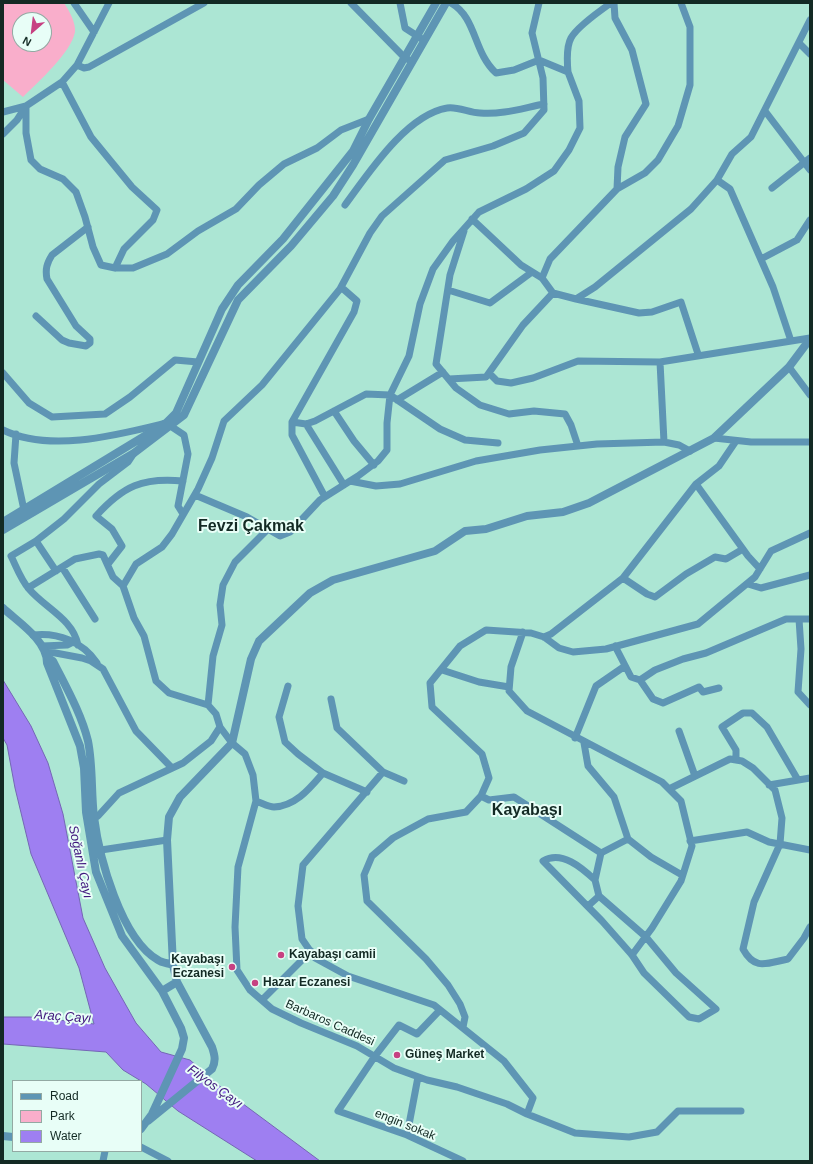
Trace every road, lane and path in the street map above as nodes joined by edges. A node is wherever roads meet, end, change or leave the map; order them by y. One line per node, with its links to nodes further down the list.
1 (74, 3): 14 (street)
2 (109, 3): 14 (street)
3 (350, 3): 19 (street)
4 (400, 3): 15 (street)
5 (436, 3): 15 (street)
6 (446, 3): 16 (street)
7 (451, 3): 20 (street)
8 (539, 3): 20 (street)
9 (611, 3): 23 (street)
10 (614, 3): 36 (street)
11 (681, 3): 36 (street)
12 (201, 4): 22 (street)
13 (810, 20): 17 (street)
14 (94, 32): 22 (street)
15 (416, 36): 16 (street); 19 (street)
16 (424, 41): 21 (street)
17 (798, 43): 18 (street); 27 (street)
18 (810, 54)
19 (404, 57): 21 (street); 29 (street)
20 (539, 60): 23 (street); 25 (street)
21 (412, 61): 65 (street)
22 (77, 65): 24 (street)
23 (568, 72): 38 (street)
24 (62, 82): 26 (street); 43 (street)
25 (544, 104): 37 (street); 46 (street)
26 (26, 106): 28 (street); 30 (street); 40 (street)
27 (765, 111): 32 (street); 34 (street)
28 (3, 112)
29 (369, 119): 43 (street); 54 (street)
30 (3, 134)
31 (810, 158): 32 (street)
32 (804, 164): 33 (street); 35 (street)
33 (810, 170)
34 (717, 180): 42 (street); 49 (street)
35 (772, 188)
36 (618, 189): 45 (street)
37 (345, 205)
38 (472, 219): 41 (street); 44 (street)
39 (810, 220): 42 (street)
40 (88, 227): 43 (street); 50 (street)
41 (465, 227): 47 (street); 62 (street)
42 (761, 259): 52 (street)
43 (115, 268)
44 (532, 272): 45 (street); 47 (street)
45 (542, 278): 48 (street)
46 (341, 287): 64 (street); 81 (street)
47 (448, 290): 57 (street)
48 (553, 292): 49 (street); 59 (street)
49 (576, 299): 53 (street)
50 (36, 316)
51 (810, 339): 52 (street); 56 (street)
52 (791, 341): 53 (street)
53 (698, 354): 55 (street)
54 (198, 362): 58 (street); 65 (street)
55 (660, 362): 59 (street); 71 (street)
56 (789, 367): 61 (street); 69 (street)
57 (443, 372): 60 (street); 62 (street)
58 (3, 373)
59 (489, 373): 60 (street)
60 (449, 379): 74 (street)
61 (810, 395)
62 (393, 397): 63 (street); 73 (street); 77 (street)
63 (334, 411): 66 (street); 77 (street)
64 (292, 422): 66 (street); 82 (street)
65 (168, 424): 68 (street); 76 (street); 78 (street); 83 (street)
66 (306, 424): 79 (street)
67 (3, 430): 68 (street)
68 (16, 434): 83 (street)
69 (714, 438): 70 (street); 75 (street)
70 (736, 441): 72 (street); 80 (street)
71 (664, 442): 74 (street); 75 (street)
72 (810, 442)
73 (498, 443)
74 (578, 446): 79 (street)
75 (690, 451): 123 (street)
76 (134, 453): 87 (street); 89 (street)
77 (374, 464): 79 (street)
78 (183, 482): 84 (street); 91 (street)
79 (347, 483): 82 (street)
80 (696, 484): 90 (street); 95 (street)
81 (194, 495): 84 (street); 86 (street)
82 (325, 497): 86 (street)
83 (24, 510): 85 (street)
84 (183, 514): 97 (street)
85 (3, 522)
86 (268, 529): 117 (street)
87 (3, 530)
88 (810, 533): 93 (street)
89 (36, 541): 92 (street); 98 (street)
90 (744, 549): 93 (street); 95 (street)
91 (108, 564): 92 (street); 97 (street)
92 (59, 569): 98 (street); 100 (street)
93 (760, 569): 96 (street)
94 (810, 575): 96 (street)
95 (623, 578): 105 (street)
96 (748, 584): 107 (street)
97 (123, 586): 117 (street)
98 (28, 588): 106 (street)
99 (3, 608): 104 (street)
100 (95, 619)
101 (799, 619): 102 (street); 112 (street); 118 (street)
102 (810, 619)
103 (523, 632): 105 (street); 111 (street); 114 (street)
104 (33, 635): 106 (street); 108 (street)
105 (544, 637): 107 (street)
106 (75, 644): 108 (street); 109 (street)
107 (615, 646): 110 (street)
108 (45, 651): 109 (street); 137 (street)
109 (98, 665): 125 (street)
110 (625, 666): 112 (street); 121 (street)
111 (442, 670): 114 (street); 135 (street)
112 (640, 680): 115 (street)
113 (288, 686): 127 (street)
114 (509, 687): 121 (street)
115 (719, 688)
116 (331, 699): 126 (street)
117 (208, 705): 119 (street, Barbaros Caddesi)
118 (810, 705)
119 (220, 727): 123 (street, Barbaros Caddesi); 125 (street)
120 (679, 731): 128 (street)
121 (575, 738): 122 (street)
122 (584, 742): 133 (street); 138 (street)
123 (232, 743): 136 (street, Barbaros Caddesi); 139 (street)
124 (736, 760): 128 (street); 130 (street); 132 (street)
125 (172, 768): 137 (street)
126 (383, 772): 131 (street); 134 (street)
127 (323, 773): 134 (street); 136 (street)
128 (696, 776): 133 (street)
129 (810, 778): 130 (street)
130 (798, 780): 132 (street)
131 (404, 781)
132 (769, 785): 141 (street)
133 (668, 789): 140 (street)
134 (367, 792): 151 (street)
135 (481, 796): 144 (street); 160 (street)
136 (256, 801): 158 (street, Barbaros Caddesi)
137 (91, 820): 142 (street); 155 (street)
138 (628, 839): 144 (street); 145 (street)
139 (167, 840): 142 (street); 154 (street)
140 (690, 840): 141 (street); 145 (street)
141 (780, 844): 143 (street); 149 (street)
142 (101, 850): 153 (street)
143 (810, 850)
144 (601, 852): 146 (street)
145 (682, 875): 150 (street)
146 (594, 880): 147 (street); 148 (street)
147 (599, 896): 148 (street); 150 (street)
148 (588, 906): 152 (street)
149 (810, 926)
150 (646, 937): 152 (street); 152 (street)
151 (311, 951): 158 (street); 159 (street)
152 (632, 956)
153 (158, 960): 154 (street); 155 (street)
154 (173, 965): 156 (street)
155 (146, 970): 157 (street)
156 (177, 982): 157 (street); 165 (street)
157 (162, 991): 165 (street)
158 (262, 1000): 161 (street, Barbaros Caddesi)
159 (440, 1010): 160 (street); 161 (street)
160 (464, 1027): 164 (street)
161 (375, 1056): 162 (street, Barbaros Caddesi); 167 (street, engin sokak)
162 (418, 1077): 164 (street, Barbaros Caddesi); 167 (street)
163 (741, 1111): 164 (street, Barbaros Caddesi)
164 (527, 1114)
165 (148, 1121): 166 (street)
166 (142, 1128)
167 (406, 1135): 170 (street, engin sokak)
168 (142, 1148): 169 (street)
169 (164, 1160)
170 (463, 1161)

